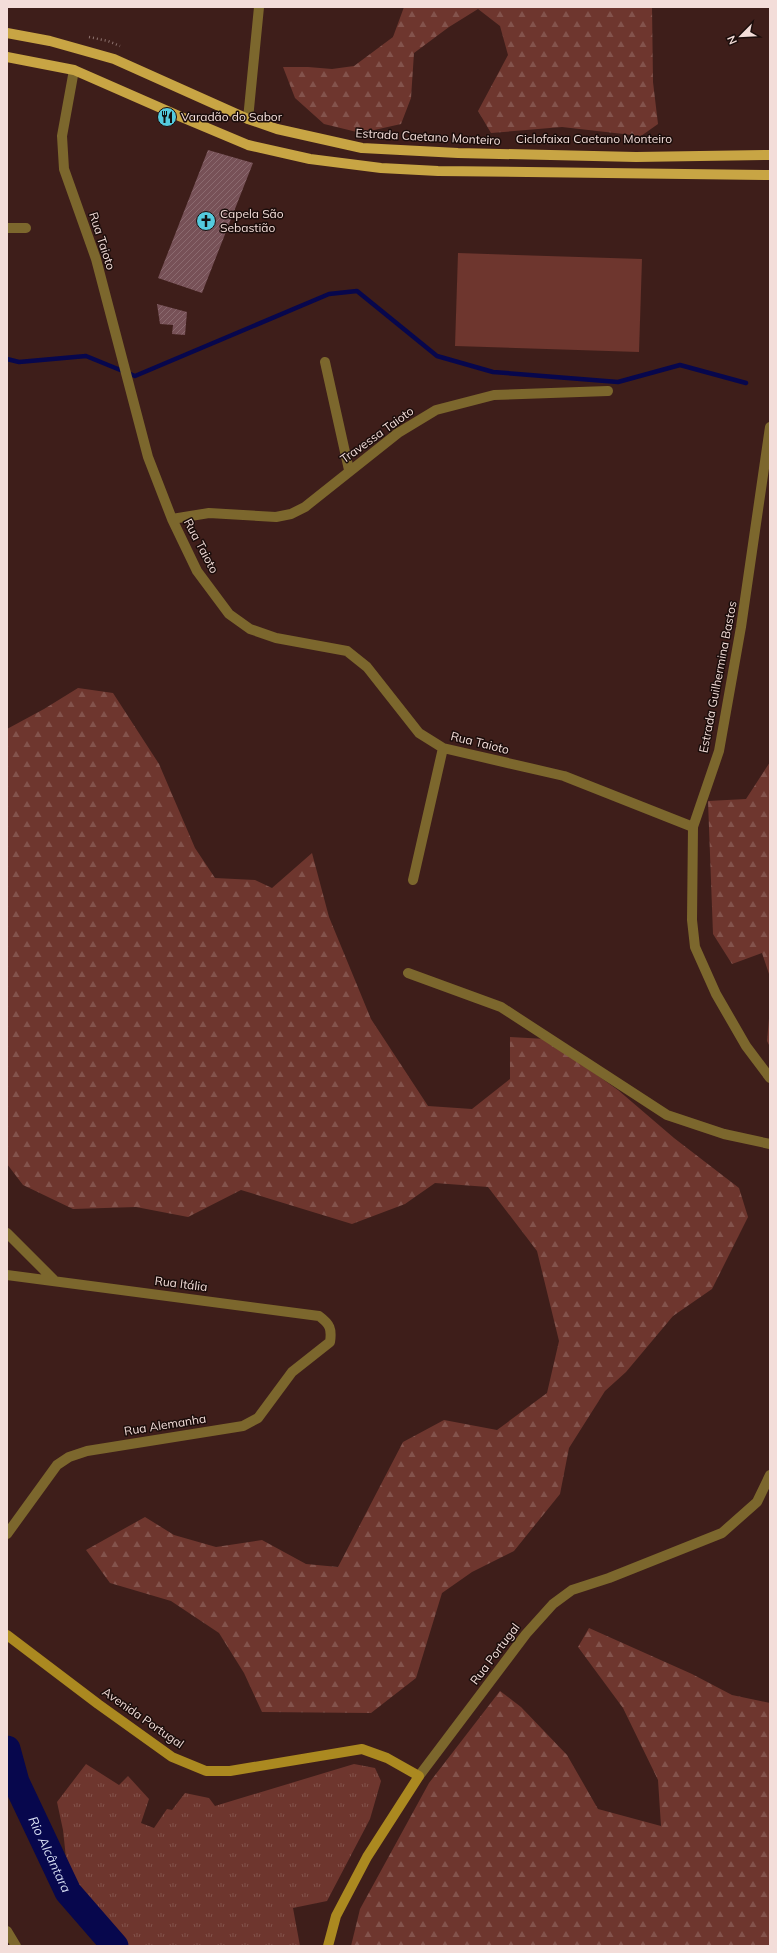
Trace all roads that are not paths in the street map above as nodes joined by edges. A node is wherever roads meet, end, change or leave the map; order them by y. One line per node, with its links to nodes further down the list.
1 (259, 7): 5 (street)
2 (7, 32): 5 (main road, Estrada Caetano Monteiro)
3 (7, 57): 4 (main road)
4 (74, 70): 7 (main road); 14 (street, Rua Taioto)
5 (248, 119): 6 (main road, Estrada Caetano Monteiro)
6 (770, 156)
7 (770, 175)
8 (7, 228): 9 (street)
9 (26, 228)
10 (325, 362): 13 (street)
11 (608, 391): 13 (street, Travessa Taioto)
12 (770, 427): 16 (street, Estrada Guilhermina Bastos)
13 (349, 470): 14 (street, Travessa Taioto)
14 (172, 519): 15 (street, Rua Taioto)
15 (443, 748): 16 (street, Rua Taioto); 17 (street)
16 (693, 827): 19 (street, Estrada Guilhermina Bastos)
17 (413, 880)
18 (408, 973): 20 (street)
19 (770, 1078)
20 (770, 1144)
21 (7, 1232): 23 (street)
22 (7, 1275): 23 (street, Rua Itália)
23 (54, 1280): 24 (street, Rua Itália)
24 (330, 1342): 26 (street, Rua Alemanha)
25 (770, 1475): 28 (street, Rua Portugal)
26 (7, 1534)
27 (7, 1635): 28 (street, Avenida Portugal)
28 (419, 1776): 31 (street, Rua Portugal)
29 (7, 1932): 30 (street)
30 (16, 1946)
31 (328, 1946)

